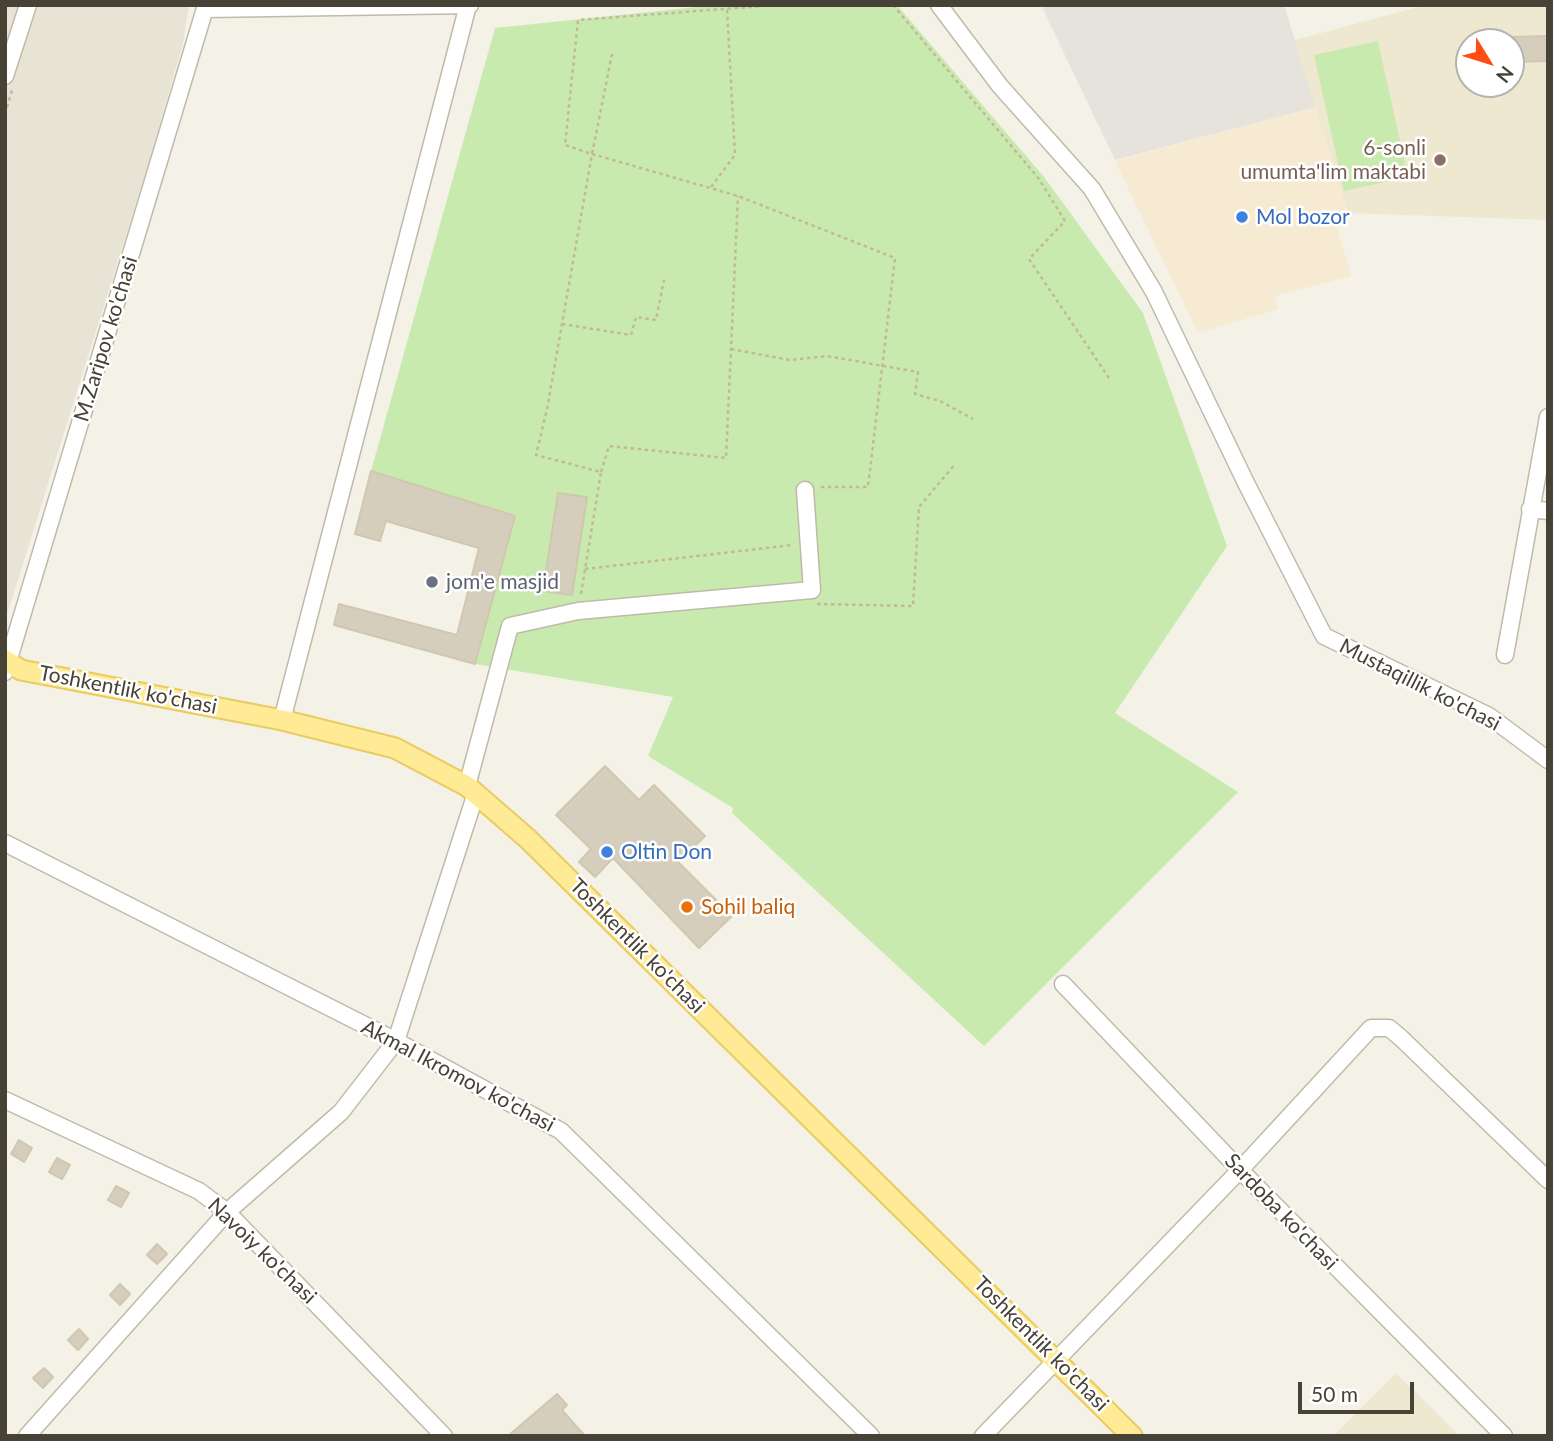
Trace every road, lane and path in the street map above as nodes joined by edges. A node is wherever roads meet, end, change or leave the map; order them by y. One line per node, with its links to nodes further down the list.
1 (28, 5): 9 (street)
2 (469, 5): 6 (street); 31 (street)
3 (778, 5): 7 (path)
4 (893, 5): 17 (path)
5 (939, 5): 32 (street, Mustaqillik ko'chasi)
6 (205, 7): 30 (street, M.Zaripov ko'chasi)
7 (727, 9): 10 (path); 11 (path)
8 (612, 54): 10 (path)
9 (5, 76)
10 (592, 154): 11 (path); 14 (path)
11 (710, 188): 12 (path)
12 (738, 195): 15 (path); 16 (path)
13 (664, 279): 14 (path)
14 (562, 324): 21 (path)
15 (731, 349): 16 (path); 21 (path)
16 (881, 365): 19 (path); 22 (path)
17 (1111, 381)
18 (1548, 417): 23 (street)
19 (974, 419)
20 (955, 464): 27 (path)
21 (601, 472): 26 (path)
22 (805, 490): 25 (street)
23 (1530, 509): 24 (street); 29 (street)
24 (1548, 511)
25 (810, 544): 26 (path); 27 (street)
26 (585, 569): 28 (path)
27 (812, 590): 28 (street)
28 (578, 611): 33 (street)
29 (1505, 655)
30 (9, 668): 31 (main road, Toshkentlik ko'chasi)
31 (282, 720): 33 (main road, Toshkentlik ko'chasi)
32 (1548, 761)
33 (472, 790): 36 (street); 41 (main road, Toshkentlik ko'chasi)
34 (5, 843): 36 (street, Akmal Ikromov ko'chasi)
35 (1063, 984): 38 (street, Sardoba ko'chasi)
36 (396, 1041): 40 (street); 44 (street, Akmal Ikromov ko'chasi)
37 (5, 1100): 40 (street, Navoiy ko'chasi)
38 (1240, 1170): 39 (street); 41 (street); 47 (street, Sardoba ko'chasi)
39 (1548, 1180)
40 (227, 1212): 42 (street); 43 (street, Navoiy ko'chasi)
41 (1057, 1359): 45 (street); 46 (main road, Toshkentlik ko'chasi)
42 (27, 1436)
43 (444, 1436)
44 (871, 1436)
45 (983, 1436)
46 (1132, 1436)
47 (1504, 1436)

